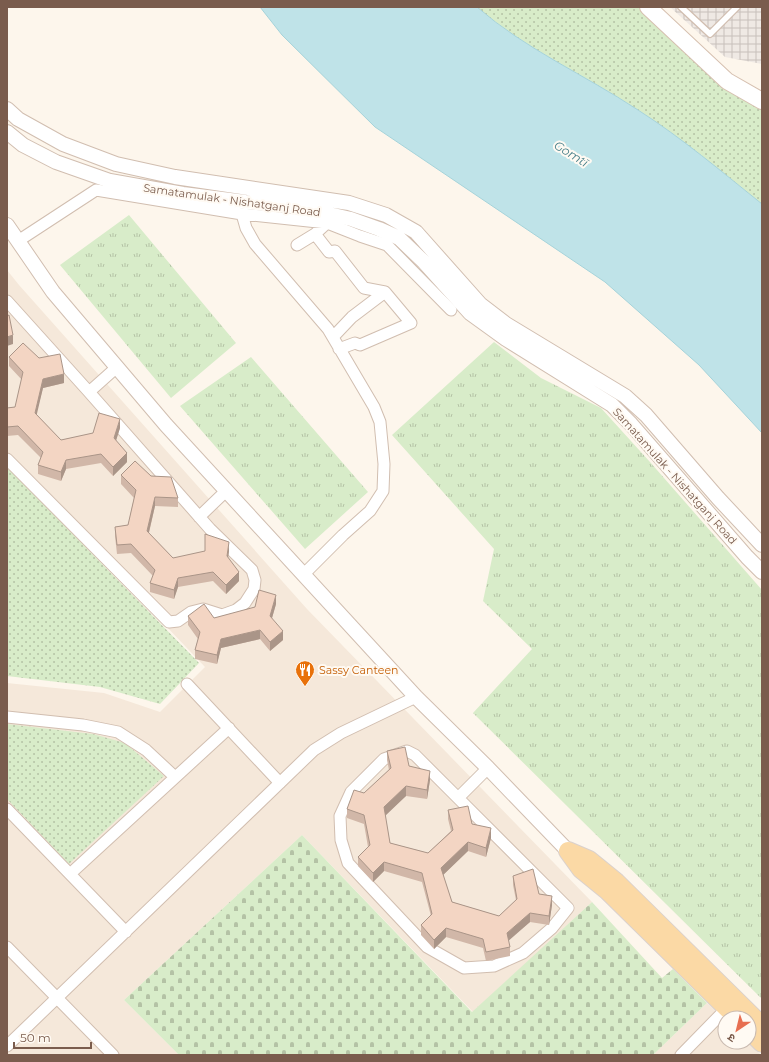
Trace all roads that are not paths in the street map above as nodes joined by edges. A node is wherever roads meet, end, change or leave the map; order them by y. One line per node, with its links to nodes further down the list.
1 (648, 7): 4 (main road)
2 (681, 7): 3 (lane)
3 (737, 7)
4 (746, 91): 5 (main road); 6 (main road)
5 (762, 93)
6 (762, 101)
7 (7, 109): 24 (street, Samatamulak - Nishatganj Road)
8 (7, 132): 25 (street, Samatamulak - Nishatganj Road)
9 (242, 214): 10 (street); 11 (street); 17 (street)
10 (327, 223): 12 (street); 16 (street)
11 (11, 233): 19 (street)
12 (315, 234): 13 (street); 14 (street)
13 (297, 245)
14 (385, 292): 17 (street); 18 (street)
15 (7, 300): 20 (street)
16 (451, 310)
17 (332, 337): 18 (street)
18 (339, 349): 26 (street)
19 (117, 367): 20 (street); 22 (street)
20 (89, 392): 23 (street)
21 (7, 459): 23 (street)
22 (226, 491): 23 (street); 26 (street)
23 (199, 517)
24 (762, 546)
25 (762, 572)
26 (303, 575): 28 (street)
27 (187, 684): 30 (street)
28 (416, 697): 31 (street); 33 (street)
29 (7, 717): 32 (street)
30 (229, 728): 32 (street); 33 (street)
31 (488, 768): 34 (street); 36 (street)
32 (175, 777): 37 (street)
33 (280, 783): 38 (street)
34 (458, 798): 34 (street)
35 (7, 809): 37 (street)
36 (568, 851): 41 (main road); 43 (main road)
37 (70, 874): 38 (street)
38 (126, 932): 40 (street)
39 (7, 947): 40 (street)
40 (56, 998): 44 (street); 45 (street)
41 (729, 1010)
42 (717, 1025): 46 (street)
43 (762, 1026)
44 (7, 1046)
45 (107, 1053)
46 (681, 1055)

